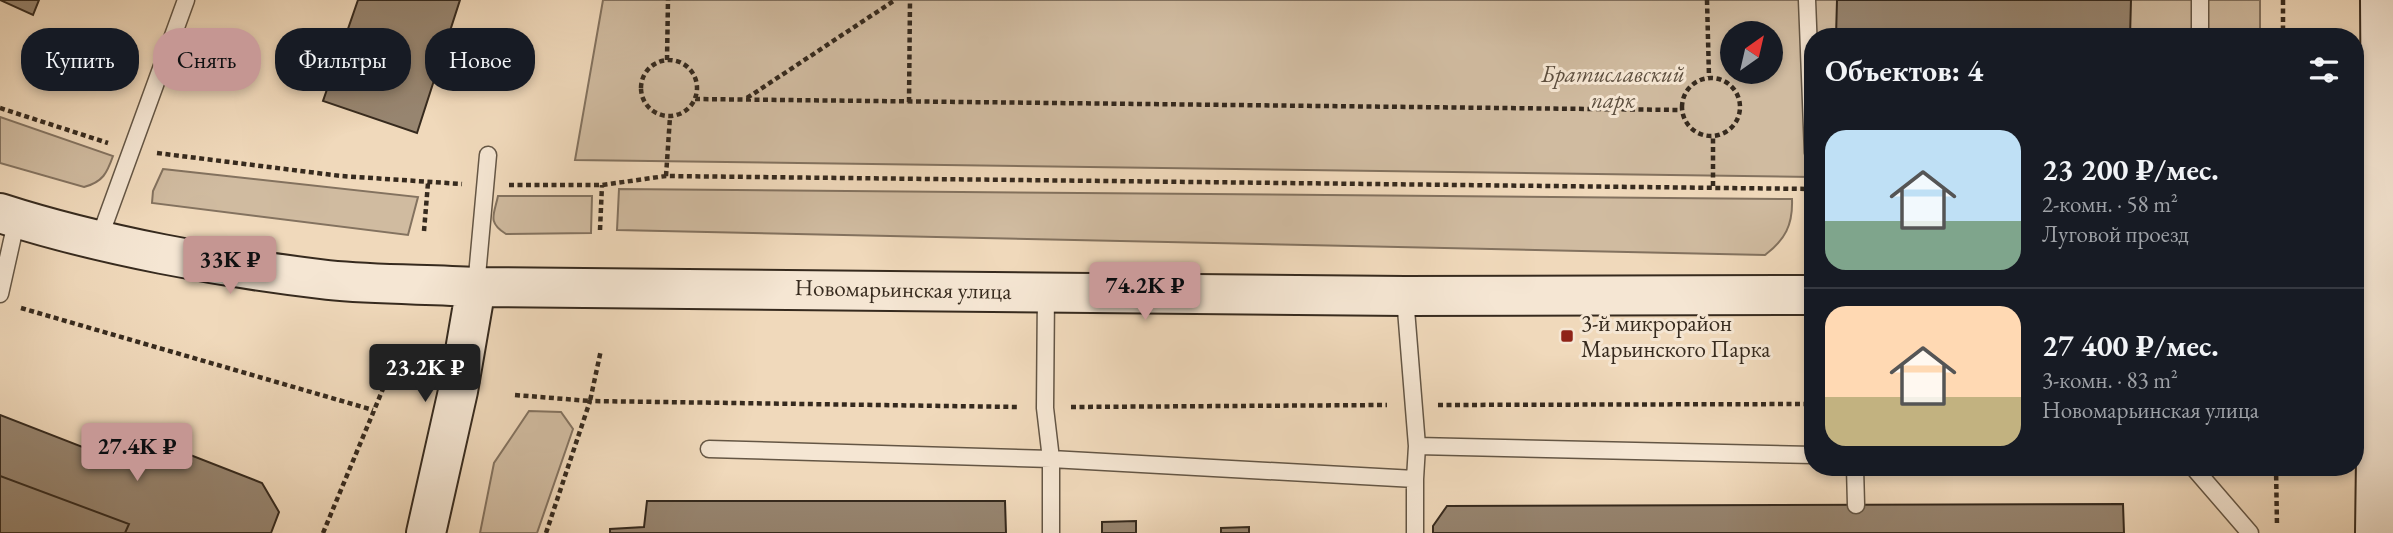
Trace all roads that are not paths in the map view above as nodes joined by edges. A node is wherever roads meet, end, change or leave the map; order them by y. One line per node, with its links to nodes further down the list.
1 (186, 0): 9 (lane)
2 (1807, 0): 5 (lane)
3 (2200, 0): 6 (lane)
4 (2380, 0): 12 (street)
5 (1808, 28)
6 (2200, 28)
7 (488, 155): 10 (lane)
8 (9, 216): 9 (street, Новомарьинская улица); 13 (lane)
9 (99, 239): 10 (street, Новомарьинская улица)
10 (476, 287): 11 (street, Новомарьинская улица); 24 (street)
11 (1046, 291): 15 (street, Новомарьинская улица); 19 (lane)
12 (2377, 292): 28 (street)
13 (0, 294)
14 (1804, 295): 15 (street, Новомарьинская улица)
15 (1405, 296): 16 (lane)
16 (1417, 446): 18 (lane); 22 (lane)
17 (709, 449): 19 (lane)
18 (1804, 456)
19 (1051, 459): 22 (lane); 25 (lane)
20 (1855, 476): 23 (lane)
21 (2201, 476): 27 (lane)
22 (1415, 479): 26 (lane)
23 (1856, 505)
24 (426, 533)
25 (1051, 533)
26 (1415, 533)
27 (2250, 533)
28 (2375, 533)

